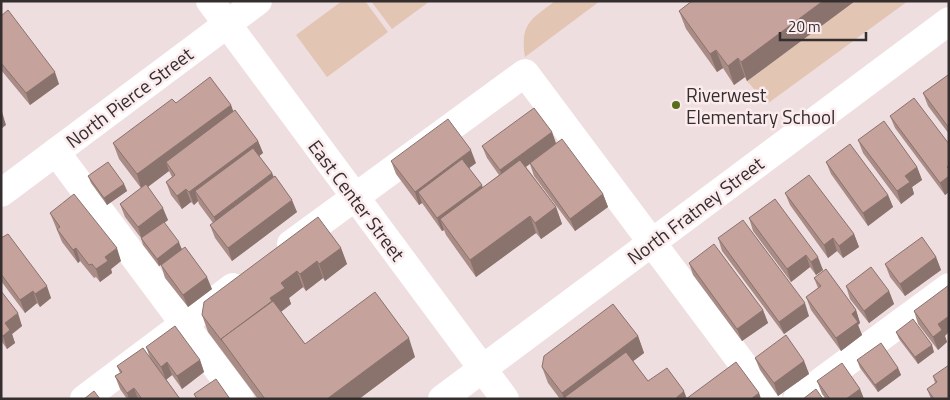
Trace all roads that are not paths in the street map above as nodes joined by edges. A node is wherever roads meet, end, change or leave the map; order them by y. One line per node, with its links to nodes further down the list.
1 (210, 1): 4 (street, East Center Street)
2 (258, 1): 4 (street, North Pierce Street)
3 (949, 21): 8 (street, North Fratney Street)
4 (227, 24): 5 (street, North Pierce Street); 7 (street, East Center Street)
5 (56, 152): 6 (street, North Pierce Street); 10 (street)
6 (1, 193)
7 (355, 197): 8 (street); 10 (street); 11 (street, East Center Street)
8 (652, 242): 11 (street, North Fratney Street); 16 (street)
9 (949, 287): 17 (street)
10 (185, 323): 12 (street); 13 (street)
11 (482, 368): 14 (street, North Fratney Street); 15 (street, East Center Street)
12 (84, 399)
13 (240, 399)
14 (442, 399)
15 (505, 399)
16 (769, 399)
17 (797, 399)

